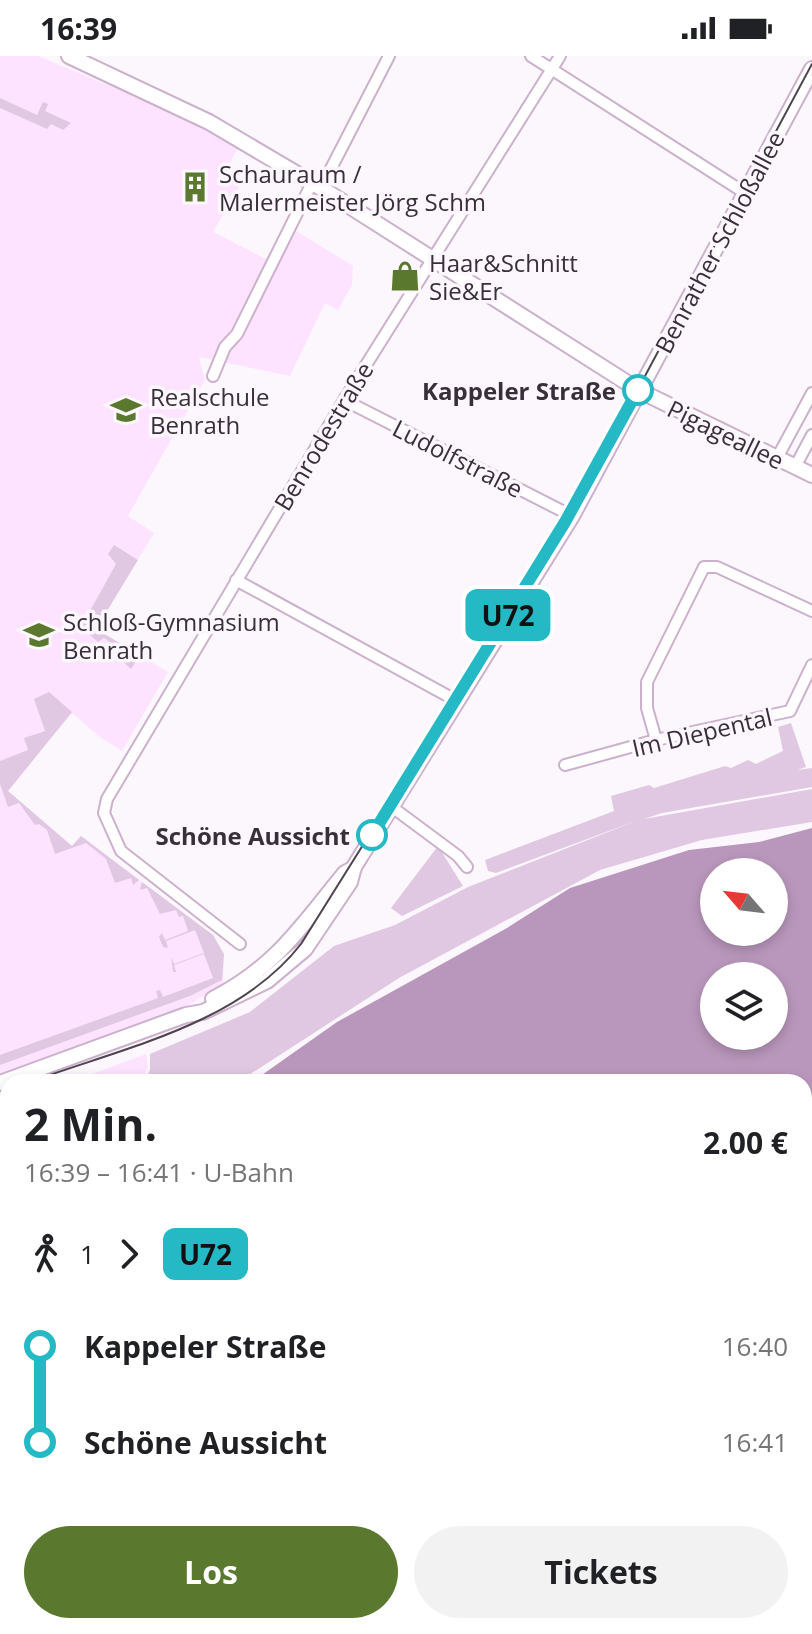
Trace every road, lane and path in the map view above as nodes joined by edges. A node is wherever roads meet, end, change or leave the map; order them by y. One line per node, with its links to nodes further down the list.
1 (69, 56): 7 (main road)
2 (531, 56): 5 (street)
3 (560, 56): 5 (street, Benrodestraße)
4 (385, 57): 7 (street)
5 (552, 69): 8 (street); 9 (street, Benrodestraße)
6 (812, 69): 8 (main road, Benrather Schloßallee)
7 (317, 186): 9 (main road); 10 (street)
8 (745, 193): 11 (main road, Benrather Schloßallee)
9 (431, 260): 11 (main road); 13 (street, Benrodestraße)
10 (213, 376)
11 (640, 391): 15 (main road, Pigageallee); 18 (main road, Benrather Schloßallee)
12 (812, 393): 15 (street)
13 (344, 400): 18 (street, Ludolfstraße); 19 (street, Benrodestraße)
14 (812, 435): 16 (street)
15 (777, 458): 16 (main road, Pigageallee)
16 (795, 467): 17 (main road, Pigageallee)
17 (812, 475)
18 (572, 516): 22 (main road, Benrather Schloßallee)
19 (236, 580): 22 (street); 27 (street, Benrodestraße)
20 (812, 611): 23 (street)
21 (812, 665): 23 (street, Im Diepental)
22 (457, 701): 25 (main road, Benrather Schloßallee)
23 (656, 740): 24 (street, Im Diepental)
24 (565, 765)
25 (392, 807): 26 (street); 28 (main road, Benrather Schloßallee)
26 (467, 867)
27 (240, 944)
28 (25, 1074)

